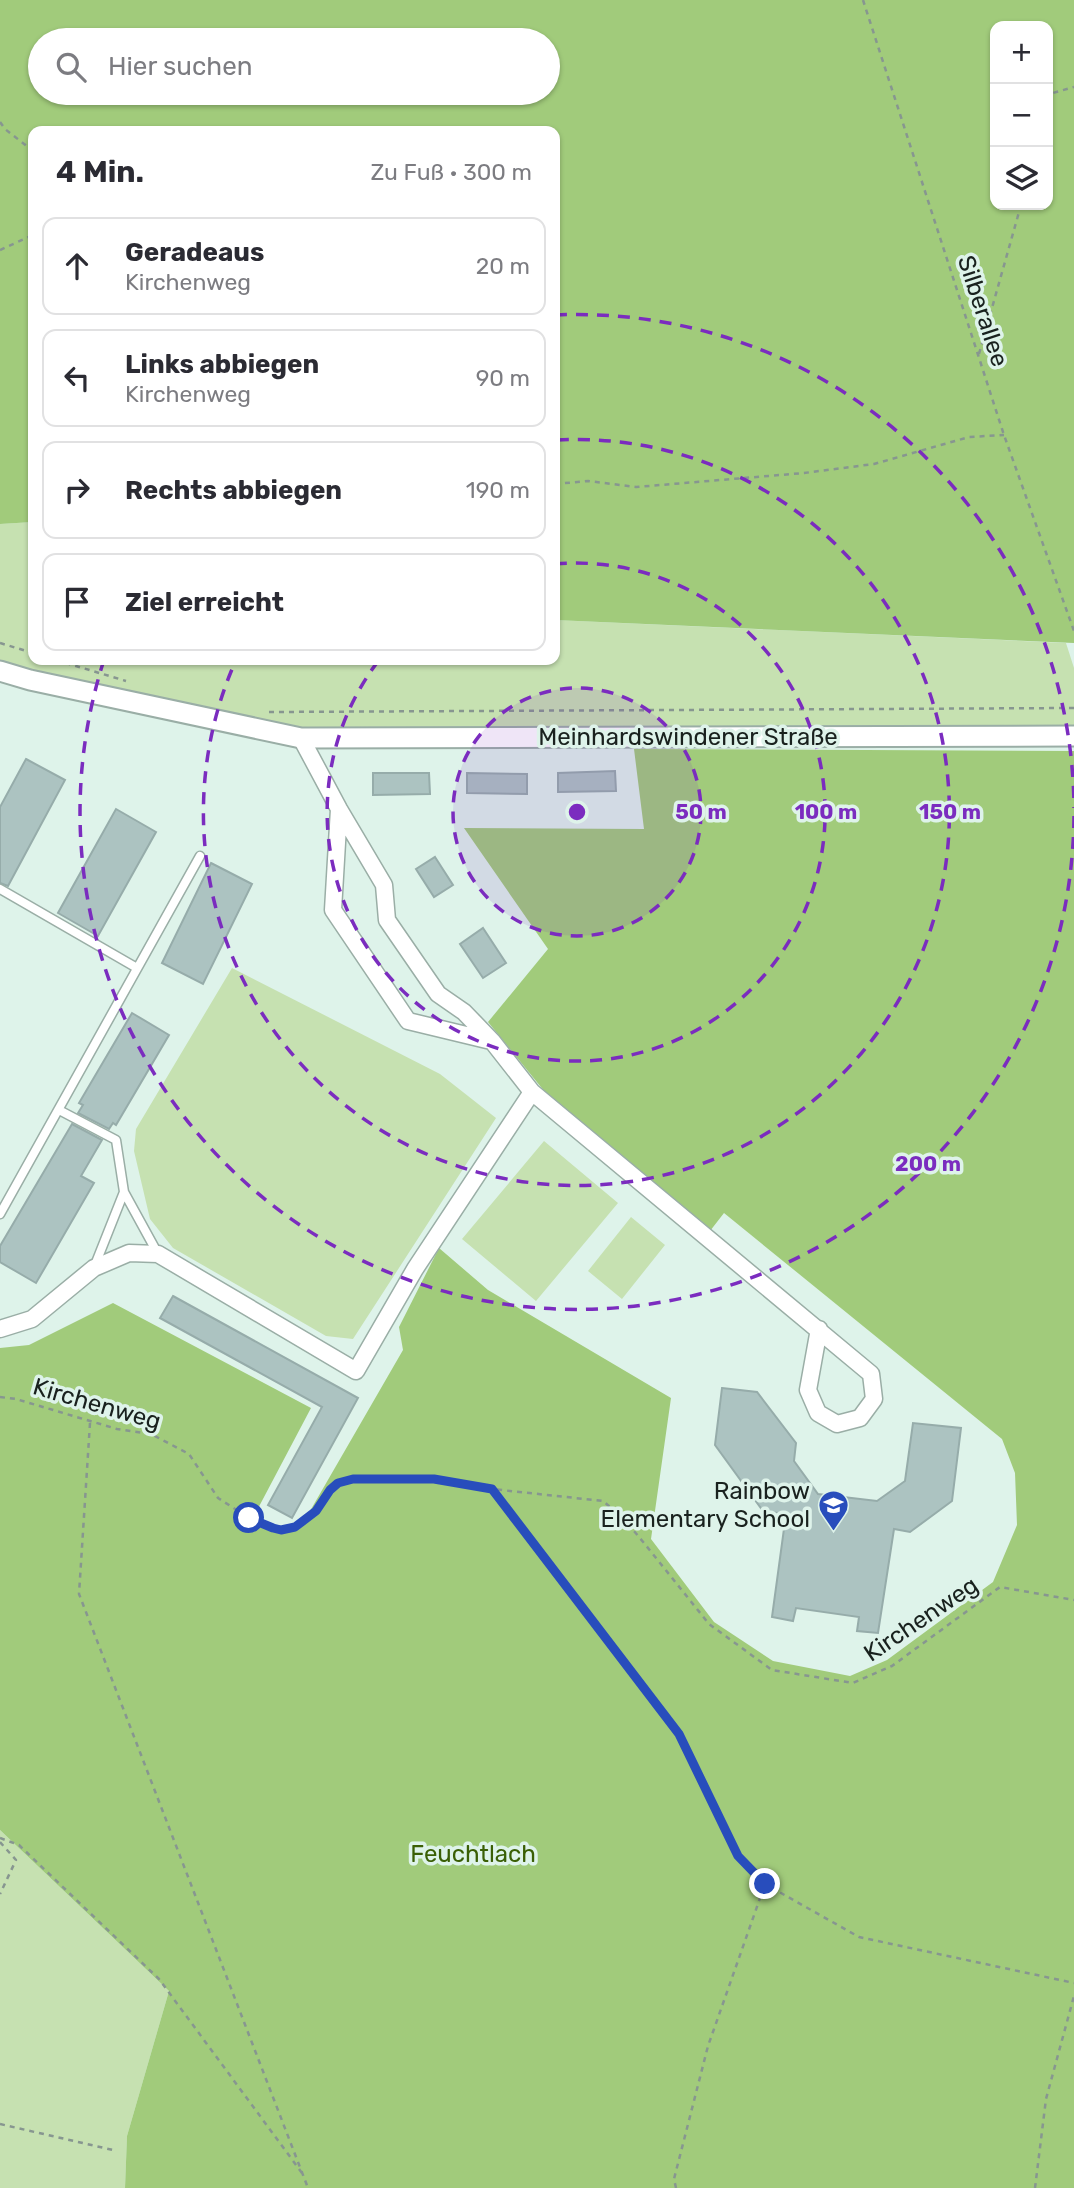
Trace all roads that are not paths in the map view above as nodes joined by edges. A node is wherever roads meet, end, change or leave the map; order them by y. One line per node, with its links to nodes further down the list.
1 (0, 671): 3 (street, Meinhardswindener Straße)
2 (1074, 736): 3 (street, Meinhardswindener Straße)
3 (301, 738): 4 (street)
4 (339, 809): 8 (street); 8 (street)
5 (200, 856): 7 (lane)
6 (0, 889): 7 (lane)
7 (137, 968): 10 (lane)
8 (492, 1041): 9 (street)
9 (532, 1092): 13 (street); 16 (street)
10 (59, 1110): 11 (lane); 12 (lane)
11 (124, 1192): 13 (lane); 14 (lane)
12 (0, 1214)
13 (158, 1254): 14 (street)
14 (94, 1268): 15 (street)
15 (0, 1329)
16 (819, 1329): 16 (street)

